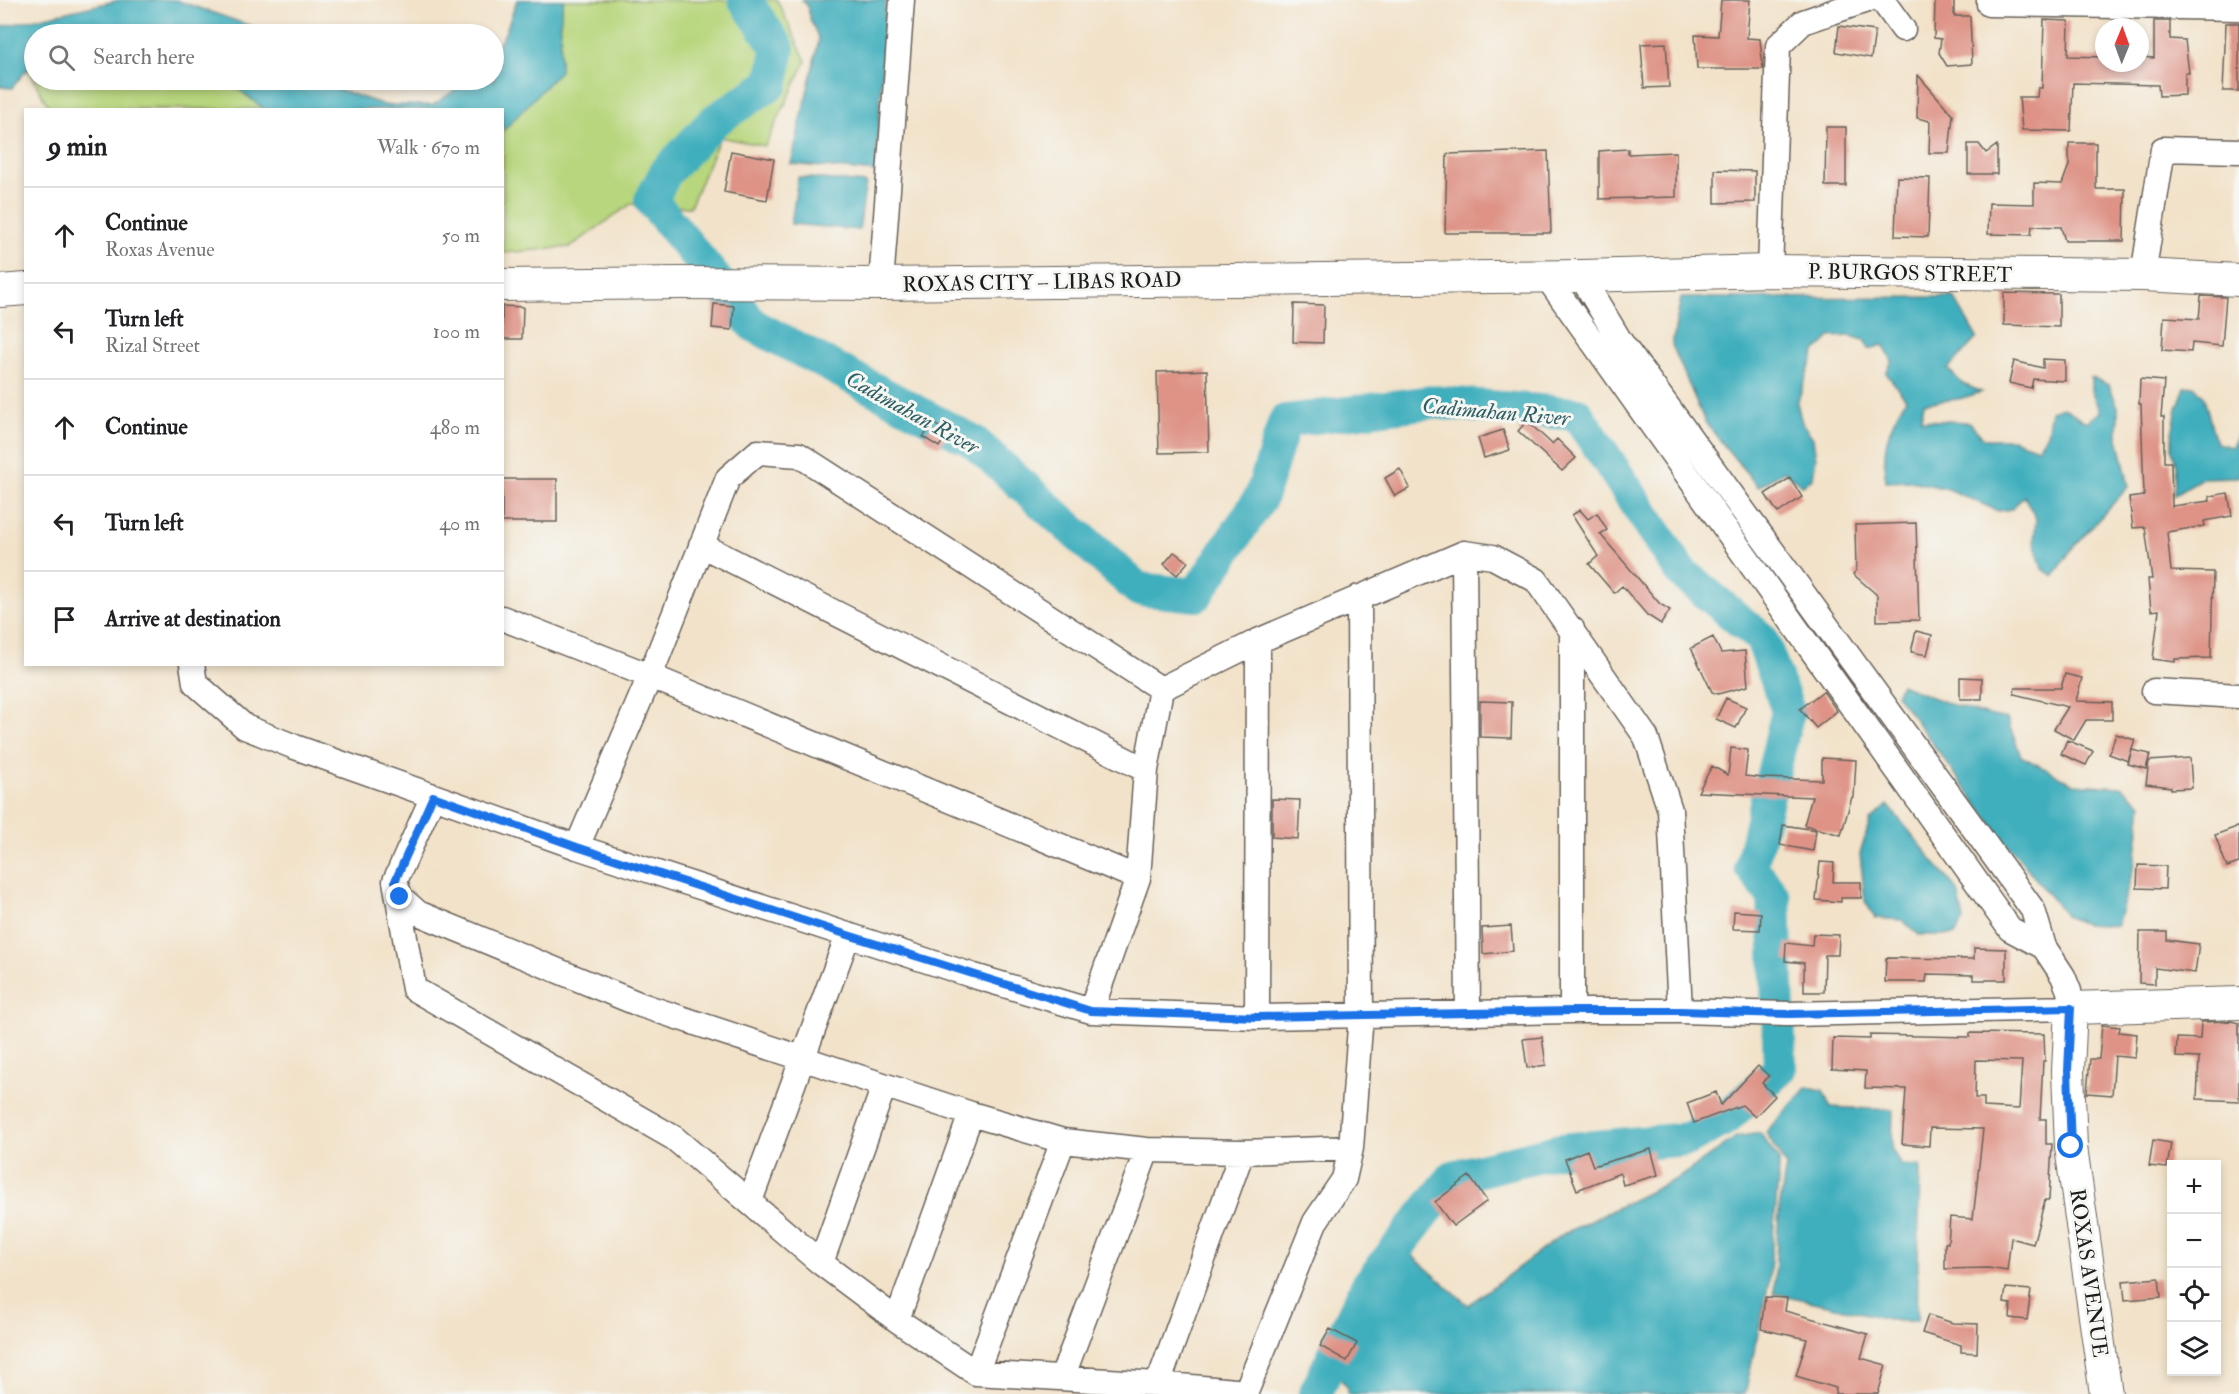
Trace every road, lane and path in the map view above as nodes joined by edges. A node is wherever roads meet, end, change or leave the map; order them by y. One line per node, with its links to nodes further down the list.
1 (902, 0): 13 (street)
2 (1867, 0): 8 (street)
3 (1882, 0): 6 (street)
4 (1989, 0): 5 (street)
5 (2239, 8)
6 (1903, 29)
7 (2239, 151): 9 (street)
8 (1770, 271): 9 (main road, P. BURGOS STREET); 11 (main road, P. BURGOS STREET)
9 (2143, 275): 12 (main road, P. BURGOS STREET)
10 (1546, 276): 11 (main road, ROXAS CITY – LIBAS ROAD); 13 (main road, ROXAS CITY – LIBAS ROAD); 34 (street)
11 (1581, 276): 34 (street)
12 (2239, 280)
13 (881, 284): 14 (main road, ROXAS CITY – LIBAS ROAD)
14 (504, 285)
15 (24, 289): 16 (main road)
16 (0, 291)
17 (702, 545): 24 (street); 25 (street); 28 (street)
18 (1464, 553): 19 (street); 21 (street); 40 (street)
19 (1359, 597): 22 (street); 41 (street)
20 (504, 619): 24 (street)
21 (1572, 629): 38 (street); 39 (street)
22 (1258, 641): 25 (street); 42 (street)
23 (192, 666): 29 (street)
24 (650, 676): 30 (street); 31 (street)
25 (1161, 689): 28 (street)
26 (2154, 691): 27 (street)
27 (2239, 696)
28 (1146, 770): 31 (street)
29 (433, 796): 30 (street); 32 (street)
30 (577, 847): 33 (street)
31 (1138, 878): 37 (street)
32 (395, 881): 43 (street); 50 (street)
33 (848, 935): 37 (street); 43 (street)
34 (2044, 947): 36 (street)
35 (2239, 1003): 36 (main road)
36 (2071, 1008): 39 (street); 56 (main road, ROXAS AVENUE)
37 (1091, 1011): 42 (street)
38 (1572, 1011): 39 (street); 40 (street)
39 (1680, 1011)
40 (1468, 1013): 41 (street)
41 (1361, 1014): 42 (street); 47 (street)
42 (1257, 1017)
43 (802, 1057): 44 (street); 50 (street)
44 (884, 1086): 45 (street); 51 (street)
45 (970, 1114): 46 (street); 52 (street)
46 (1063, 1141): 48 (street); 53 (street)
47 (1350, 1148): 49 (street); 55 (street)
48 (1147, 1150): 49 (street); 54 (street)
49 (1242, 1152): 55 (street)
50 (750, 1201): 51 (street)
51 (821, 1263): 52 (street)
52 (897, 1320): 53 (street)
53 (976, 1373): 54 (street)
54 (1062, 1378): 55 (street)
55 (1158, 1384)
56 (2106, 1394)

